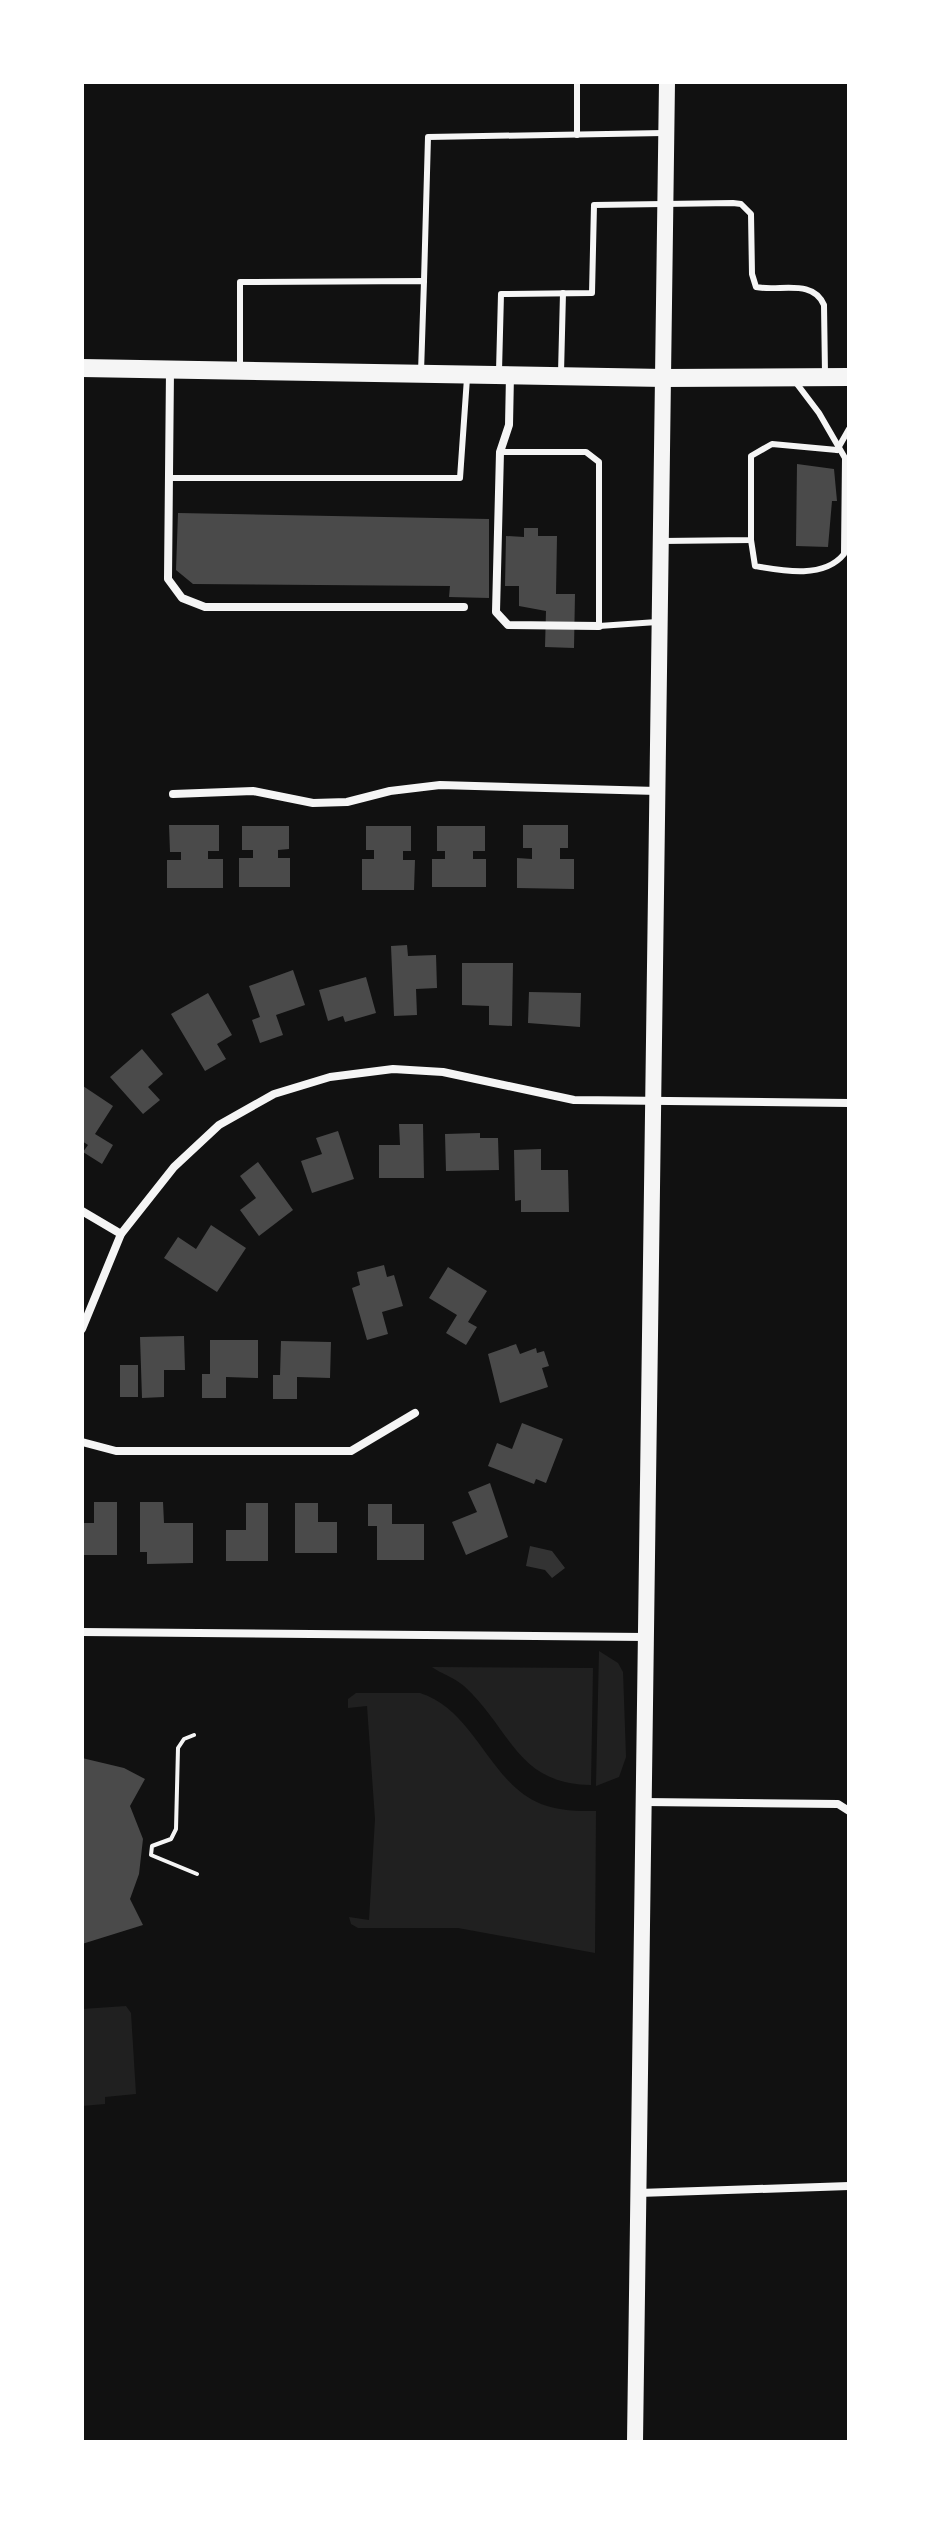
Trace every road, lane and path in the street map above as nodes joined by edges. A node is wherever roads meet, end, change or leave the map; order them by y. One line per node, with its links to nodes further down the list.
1 (577, 82): 4 (lane)
2 (667, 82): 3 (main road)
3 (667, 133): 4 (lane); 5 (main road)
4 (577, 135): 6 (lane)
5 (666, 204): 7 (lane); 15 (lane); 17 (main road)
6 (424, 281): 10 (lane); 11 (lane)
7 (563, 293): 13 (lane); 14 (lane)
8 (82, 368): 9 (main road)
9 (170, 369): 10 (main road); 22 (street)
10 (240, 370): 11 (main road)
11 (421, 374): 12 (main road)
12 (467, 374): 13 (main road); 22 (lane)
13 (504, 375): 14 (main road); 21 (street)
14 (561, 376): 17 (main road)
15 (825, 377): 16 (main road); 18 (main road)
16 (849, 377)
17 (664, 378): 18 (main road); 24 (main road)
18 (792, 378): 20 (lane)
19 (849, 429): 20 (lane)
20 (837, 450): 23 (lane); 23 (lane)
21 (500, 452): 27 (lane); 27 (street)
22 (169, 478): 25 (street)
23 (751, 540): 24 (lane)
24 (662, 541): 26 (main road)
25 (464, 607)
26 (660, 621): 27 (lane); 28 (main road)
27 (599, 626)
28 (658, 791): 29 (street); 30 (main road)
29 (173, 794)
30 (654, 1102): 31 (street); 33 (street); 38 (main road)
31 (849, 1103)
32 (82, 1211): 33 (street)
33 (121, 1234): 34 (street)
34 (82, 1329)
35 (415, 1413): 36 (street)
36 (82, 1442)
37 (82, 1632): 38 (street)
38 (646, 1637): 40 (main road)
39 (194, 1735): 42 (path)
40 (644, 1802): 41 (street); 44 (main road)
41 (849, 1811)
42 (197, 1874)
43 (849, 2186): 44 (street)
44 (639, 2193): 45 (main road)
45 (635, 2442)

